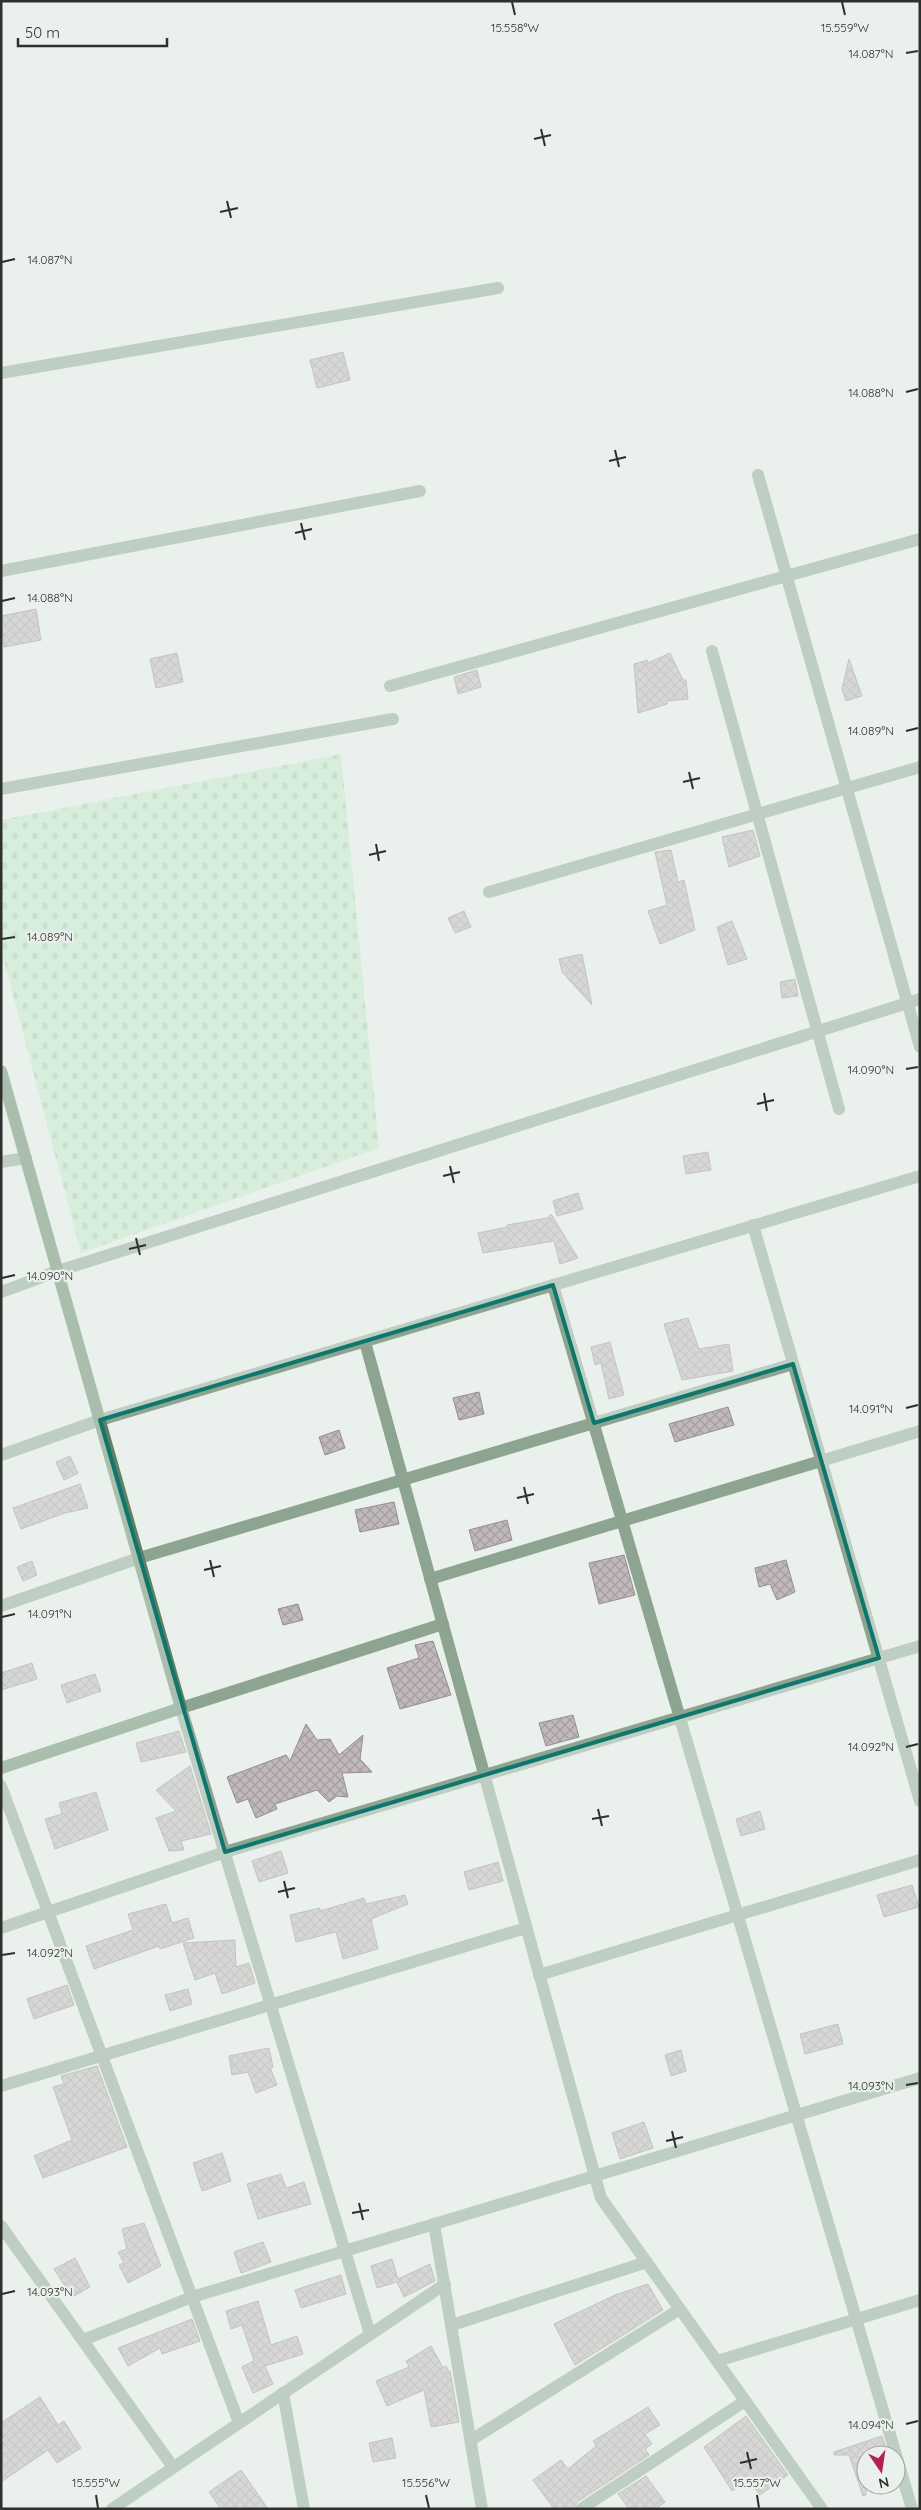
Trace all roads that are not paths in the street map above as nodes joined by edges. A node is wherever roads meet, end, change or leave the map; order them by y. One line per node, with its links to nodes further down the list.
1 (498, 288): 2 (street)
2 (1, 373)
3 (758, 475): 7 (street)
4 (420, 491): 6 (street)
5 (920, 538): 7 (street)
6 (1, 571)
7 (786, 576): 9 (street); 13 (street)
8 (712, 651): 14 (street)
9 (390, 686)
10 (393, 719): 12 (street)
11 (920, 767): 13 (street)
12 (1, 789)
13 (847, 789): 14 (street); 16 (street)
14 (758, 814): 15 (street); 17 (street)
15 (489, 892)
16 (914, 1001): 17 (street); 18 (street)
17 (818, 1032): 20 (street); 25 (street)
18 (920, 1047)
19 (1, 1071): 21 (main road)
20 (839, 1109)
21 (26, 1158): 22 (street); 25 (main road)
22 (1, 1162)
23 (920, 1176): 24 (street)
24 (753, 1225): 26 (street); 29 (street)
25 (58, 1272): 27 (street); 30 (main road)
26 (553, 1285): 28 (street); 31 (street)
27 (1, 1292)
28 (365, 1342): 30 (street); 35 (street)
29 (793, 1364): 31 (street); 34 (street)
30 (100, 1420): 33 (street); 37 (main road)
31 (594, 1423): 35 (street); 36 (street)
32 (920, 1430): 34 (street)
33 (1, 1455)
34 (821, 1460): 36 (street); 42 (street)
35 (403, 1480): 37 (street); 38 (street)
36 (622, 1521): 38 (street); 44 (street)
37 (139, 1558): 39 (street); 43 (main road)
38 (430, 1579): 40 (street)
39 (1, 1606)
40 (443, 1624): 43 (street); 46 (street)
41 (920, 1646): 42 (street)
42 (879, 1658): 44 (street); 48 (street)
43 (181, 1708): 45 (main road); 49 (street)
44 (680, 1717): 46 (street); 52 (street)
45 (1, 1768)
46 (484, 1775): 49 (street); 54 (street)
47 (1, 1786): 51 (street)
48 (920, 1801)
49 (225, 1852): 51 (street); 56 (street)
50 (920, 1860): 52 (street)
51 (48, 1912): 53 (street); 57 (street)
52 (738, 1915): 55 (street); 60 (street)
53 (1, 1928)
54 (526, 1928): 55 (street); 56 (street)
55 (539, 1975): 61 (street)
56 (271, 2005): 57 (street); 64 (street)
57 (102, 2056): 59 (street); 67 (street)
58 (920, 2078): 60 (street)
59 (1, 2086)
60 (796, 2115): 61 (street); 70 (street)
61 (595, 2175): 62 (street); 65 (street)
62 (434, 2224): 64 (street); 66 (street)
63 (1, 2226): 73 (street)
64 (345, 2250): 67 (street); 72 (street)
65 (647, 2262): 69 (street); 71 (street)
66 (445, 2284): 71 (street); 72 (street)
67 (192, 2297): 73 (street); 77 (street)
68 (920, 2300): 70 (street)
69 (680, 2309): 74 (street); 78 (street)
70 (856, 2319): 74 (street); 79 (street)
71 (452, 2325): 78 (street)
72 (370, 2334): 75 (street)
73 (83, 2340): 80 (street)
74 (717, 2361): 76 (street)
75 (283, 2392): 77 (street); 83 (street)
76 (746, 2401): 85 (street); 86 (street)
77 (238, 2423): 80 (street)
78 (471, 2440): 84 (street)
79 (893, 2445)
80 (173, 2467): 82 (street)
81 (906, 2489): 87 (street)
82 (112, 2509)
83 (304, 2509)
84 (482, 2509)
85 (581, 2509)
86 (822, 2509)
87 (912, 2509)

